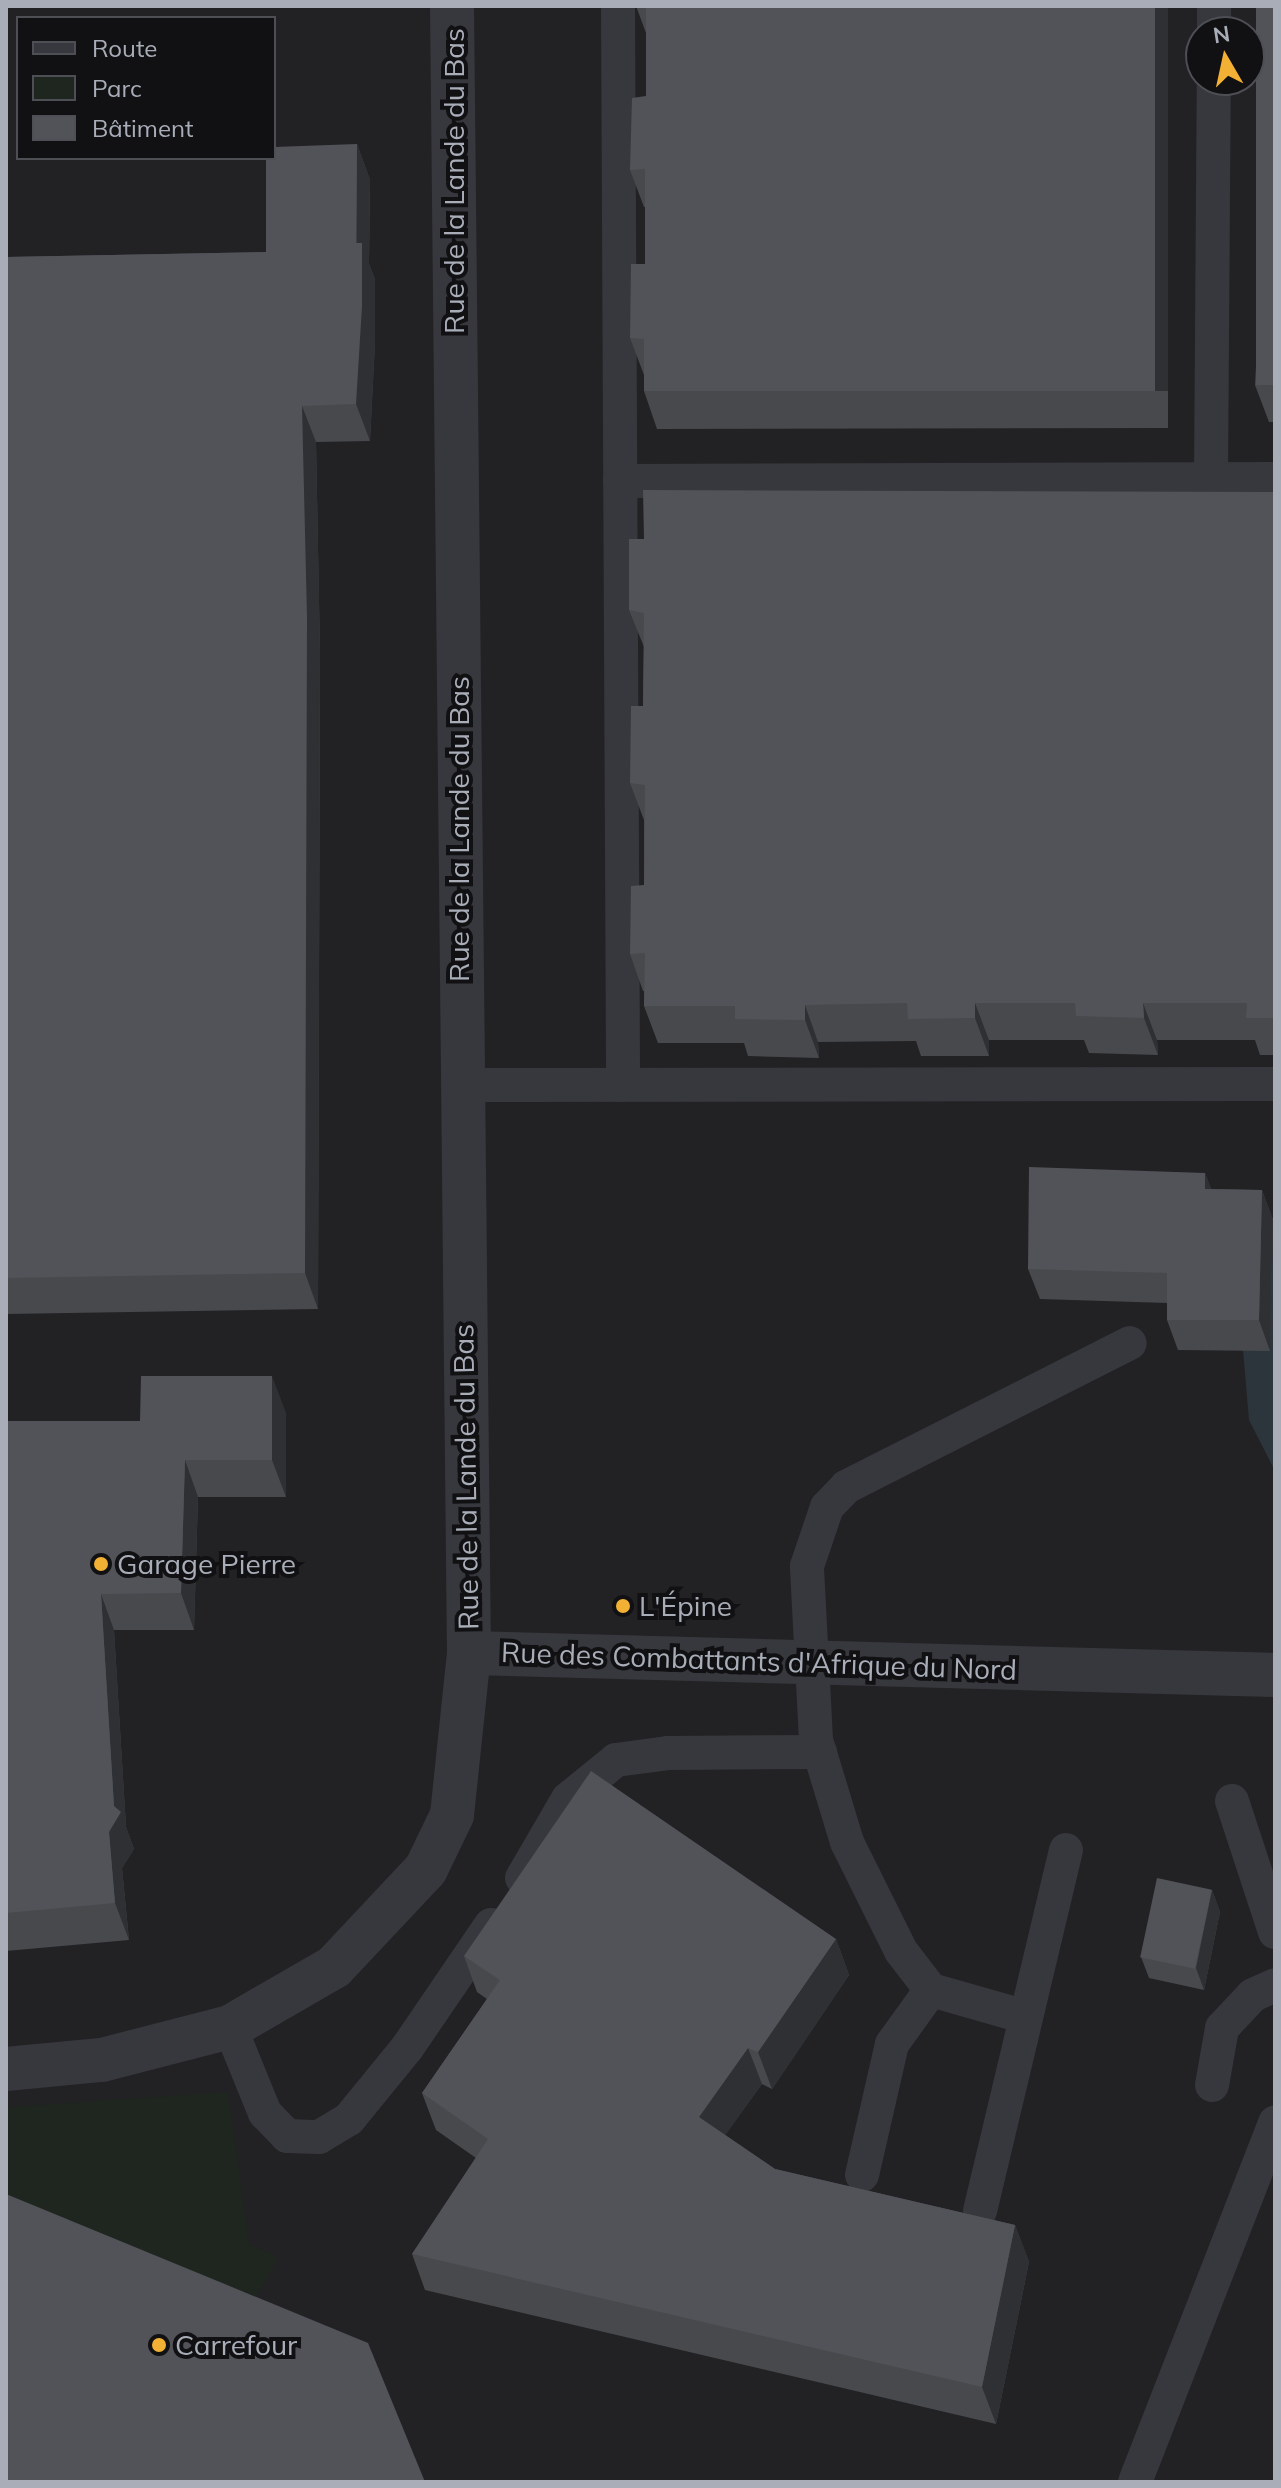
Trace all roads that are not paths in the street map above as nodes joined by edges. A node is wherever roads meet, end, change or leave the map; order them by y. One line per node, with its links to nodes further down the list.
1 (452, 6): 8 (street, Rue de la Lande du Bas)
2 (618, 6): 6 (lane)
3 (1214, 96): 5 (lane)
4 (1275, 479): 5 (lane)
5 (1211, 480): 6 (lane)
6 (620, 481): 9 (lane)
7 (1275, 1084): 9 (lane)
8 (461, 1085): 9 (lane); 11 (street, Rue de la Lande du Bas)
9 (623, 1085)
10 (1130, 1343): 12 (lane)
11 (469, 1653): 12 (street, Rue des Combattants d'Afrique du Nord); 21 (street, Rue des Combattants d'Afrique du Nord)
12 (810, 1662): 13 (street, Rue des Combattants d'Afrique du Nord); 14 (lane)
13 (1275, 1675)
14 (820, 1752): 19 (lane); 21 (lane)
15 (1232, 1801): 17 (lane)
16 (1066, 1850): 20 (lane)
17 (1275, 1932)
18 (1275, 1985): 23 (lane)
19 (931, 1990): 20 (lane); 25 (lane)
20 (1026, 2017): 26 (lane)
21 (230, 2027): 22 (street, Rue des Combattants d'Afrique du Nord)
22 (6, 2069)
23 (1212, 2085)
24 (1275, 2122): 27 (lane)
25 (862, 2175)
26 (980, 2211)
27 (1135, 2482)

